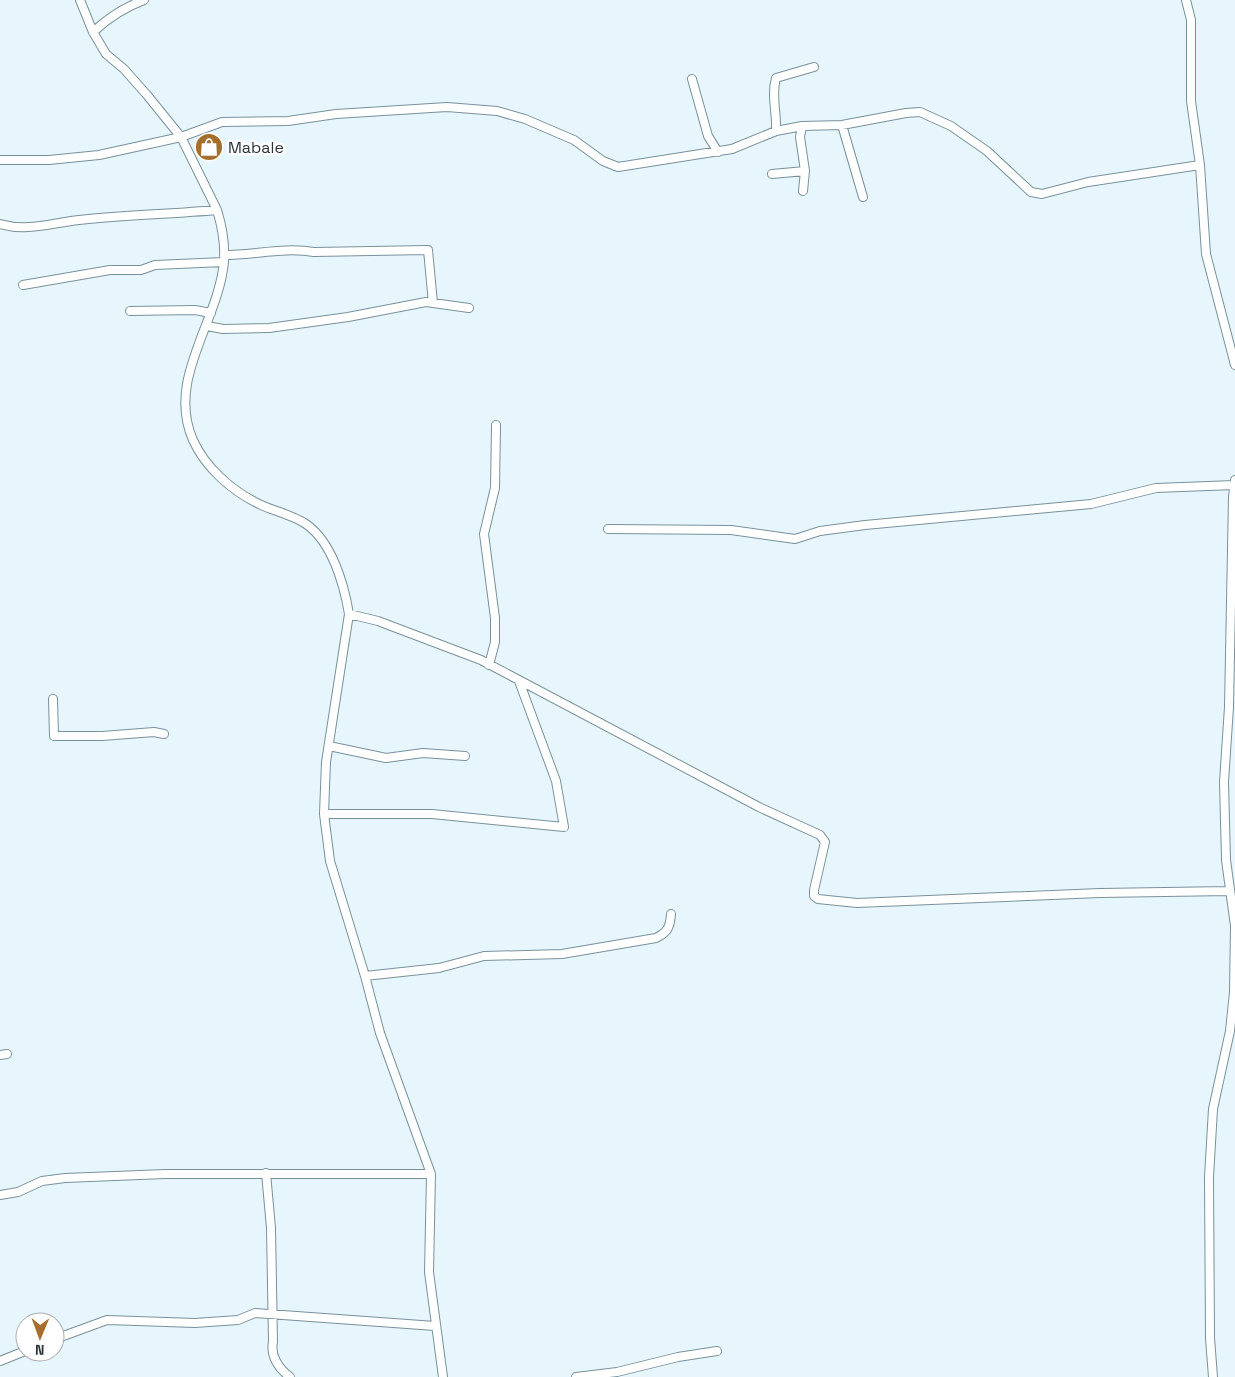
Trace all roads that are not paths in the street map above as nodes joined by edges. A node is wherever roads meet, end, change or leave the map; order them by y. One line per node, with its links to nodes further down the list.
1 (80, 0): 4 (street)
2 (144, 0): 4 (street)
3 (1186, 0): 13 (street)
4 (93, 32): 10 (street)
5 (814, 67): 9 (street)
6 (692, 79): 11 (street)
7 (842, 125): 8 (street); 13 (street); 17 (street)
8 (802, 126): 9 (street); 14 (street)
9 (776, 131): 11 (street)
10 (181, 137): 11 (street); 12 (street); 18 (street)
11 (718, 152)
12 (0, 160)
13 (1200, 165): 27 (street)
14 (804, 170): 15 (street); 16 (street)
15 (772, 174)
16 (803, 191)
17 (863, 198)
18 (217, 210): 19 (street); 20 (street)
19 (0, 224)
20 (224, 259): 21 (street); 22 (street); 25 (street)
21 (22, 284)
22 (433, 303): 23 (street); 26 (street)
23 (469, 308)
24 (130, 311): 25 (street)
25 (211, 312): 26 (street)
26 (207, 326): 31 (street)
27 (1235, 365)
28 (496, 425): 32 (street)
29 (1235, 482): 30 (street); 39 (street)
30 (608, 529)
31 (349, 614): 32 (street); 36 (street)
32 (489, 665): 33 (street)
33 (519, 681): 38 (street); 39 (street)
34 (53, 699): 35 (street)
35 (164, 734)
36 (329, 746): 37 (street); 38 (street)
37 (465, 756)
38 (324, 814): 41 (street)
39 (1229, 891): 54 (street)
40 (671, 914): 41 (street)
41 (365, 976): 43 (street)
42 (266, 1173): 43 (street); 44 (street); 45 (street)
43 (431, 1174): 46 (street)
44 (0, 1195)
45 (273, 1315): 46 (street); 47 (street); 51 (street)
46 (435, 1326): 52 (street)
47 (65, 1335)
48 (717, 1351): 53 (street)
49 (15, 1355): 50 (street)
50 (0, 1361)
51 (290, 1377)
52 (443, 1377)
53 (576, 1377)
54 (1213, 1377)

